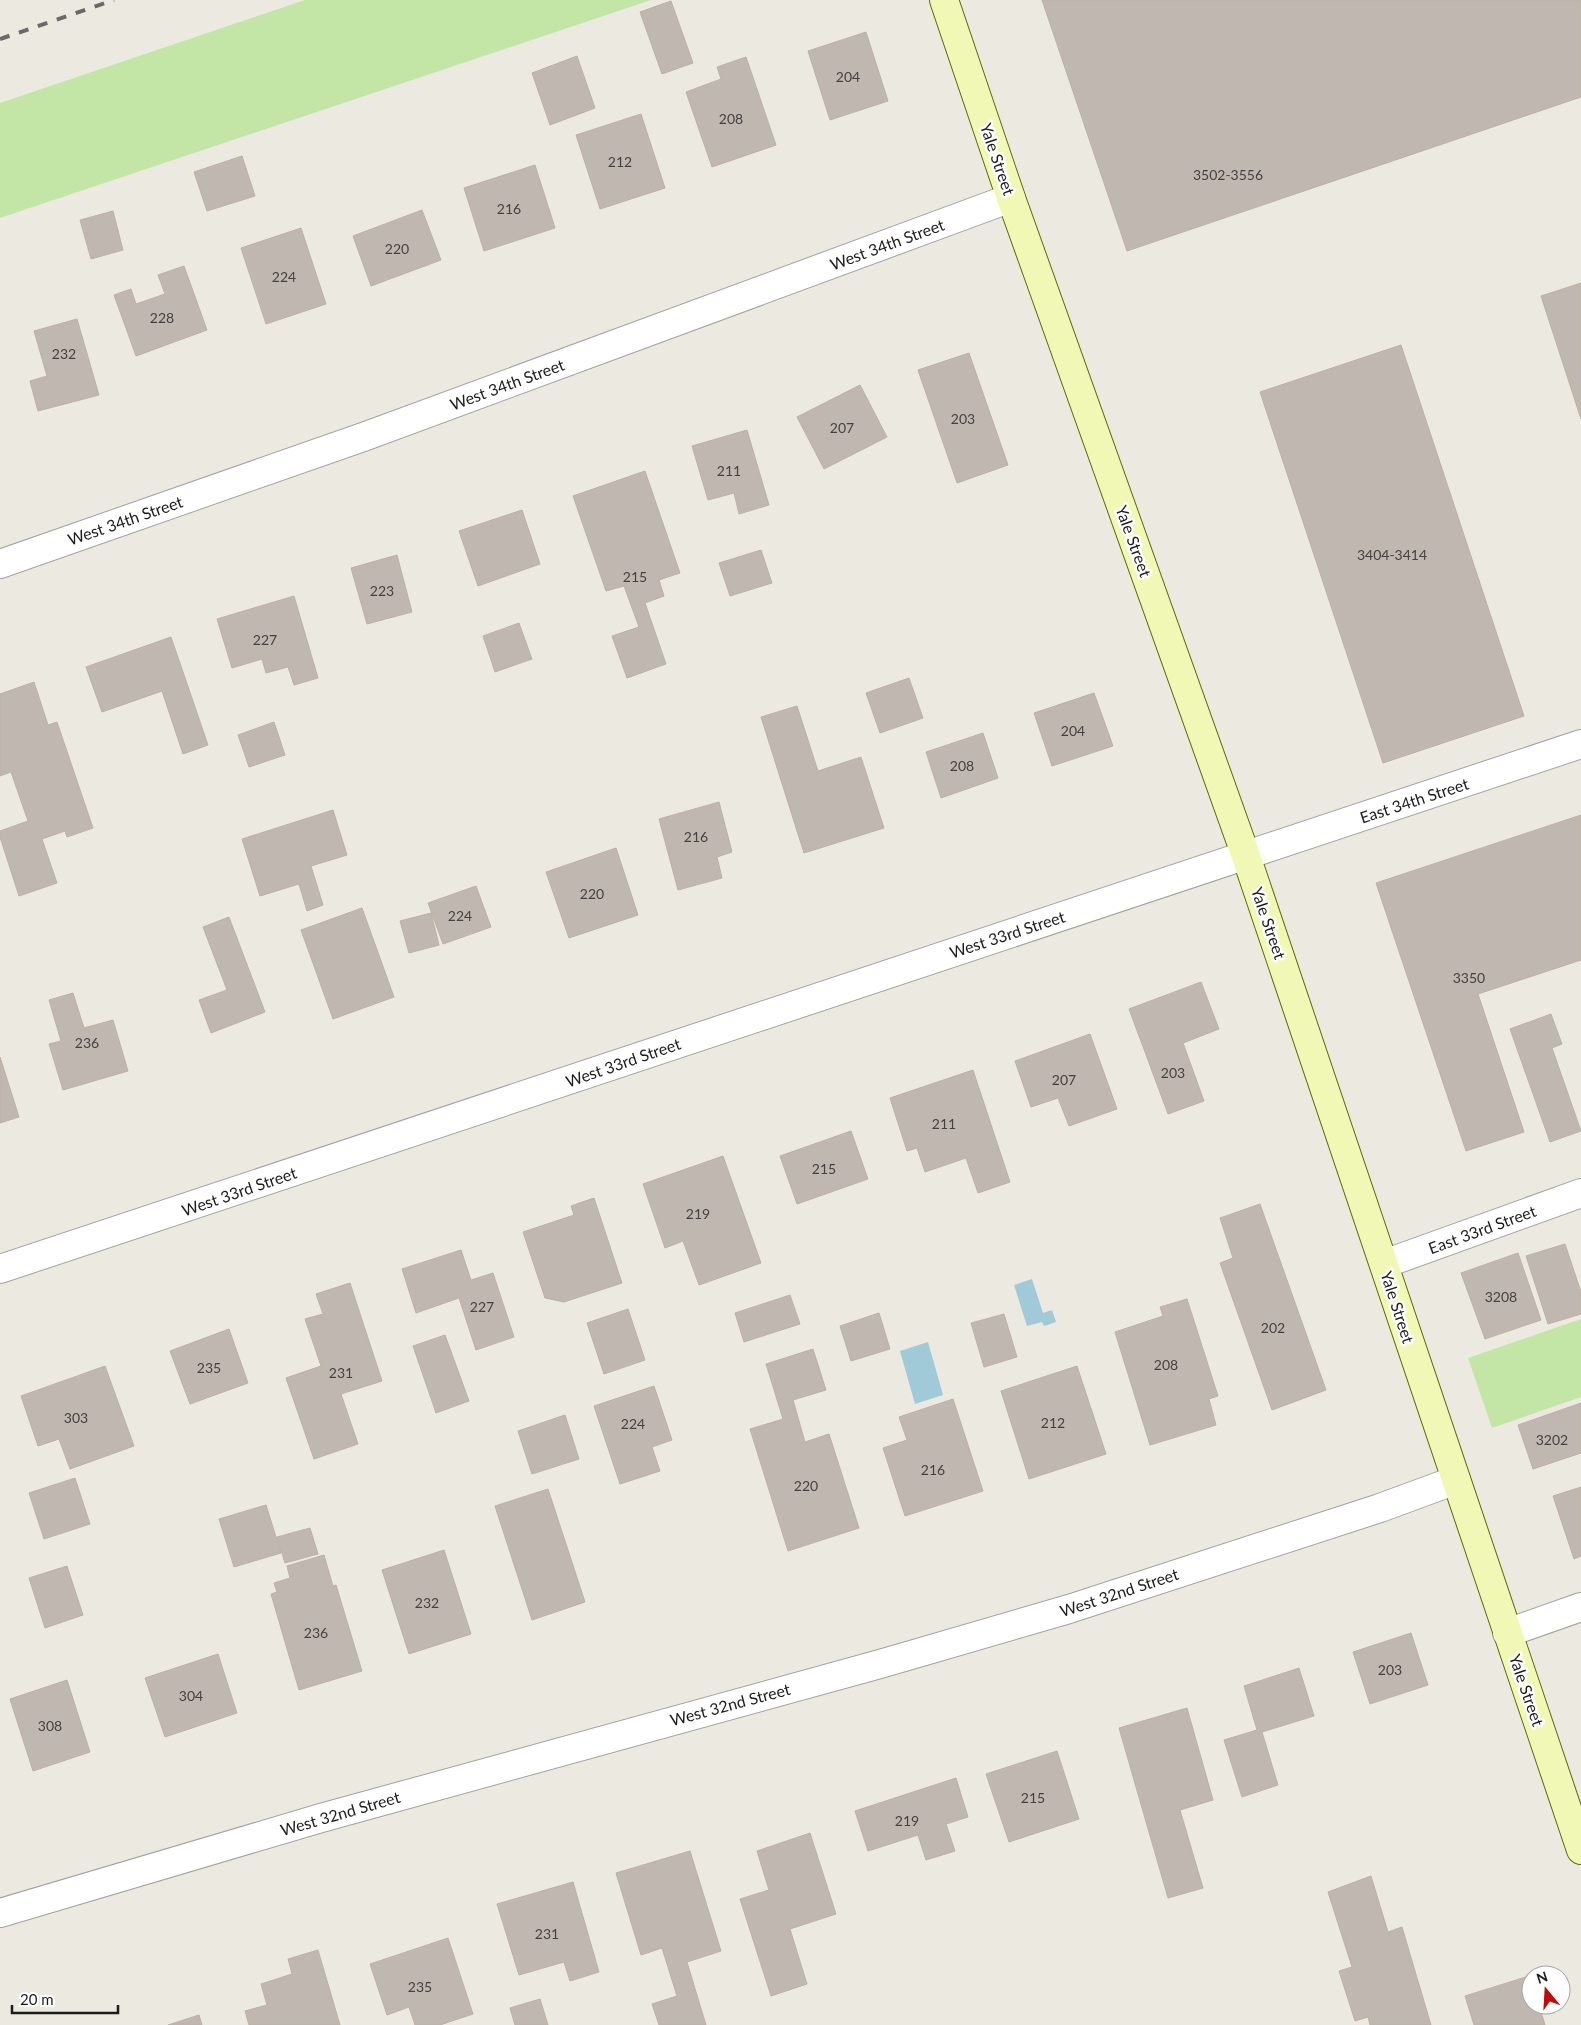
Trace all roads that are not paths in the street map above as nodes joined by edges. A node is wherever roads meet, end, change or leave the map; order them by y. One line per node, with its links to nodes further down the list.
1 (944, 0): 2 (main road, Yale Street)
2 (1011, 198): 3 (street, West 34th Street); 5 (main road, Yale Street)
3 (0, 564)
4 (1581, 744): 5 (street, East 34th Street)
5 (1246, 856): 7 (main road, Yale Street); 8 (street, West 33rd Street)
6 (1581, 1193): 7 (street, East 33rd Street)
7 (1384, 1264): 9 (main road, Yale Street)
8 (0, 1269)
9 (1456, 1480): 11 (main road, Yale Street); 13 (street, West 32nd Street)
10 (1581, 1607): 11 (street)
11 (1507, 1633): 12 (main road, Yale Street)
12 (1581, 1850)
13 (0, 1913)

